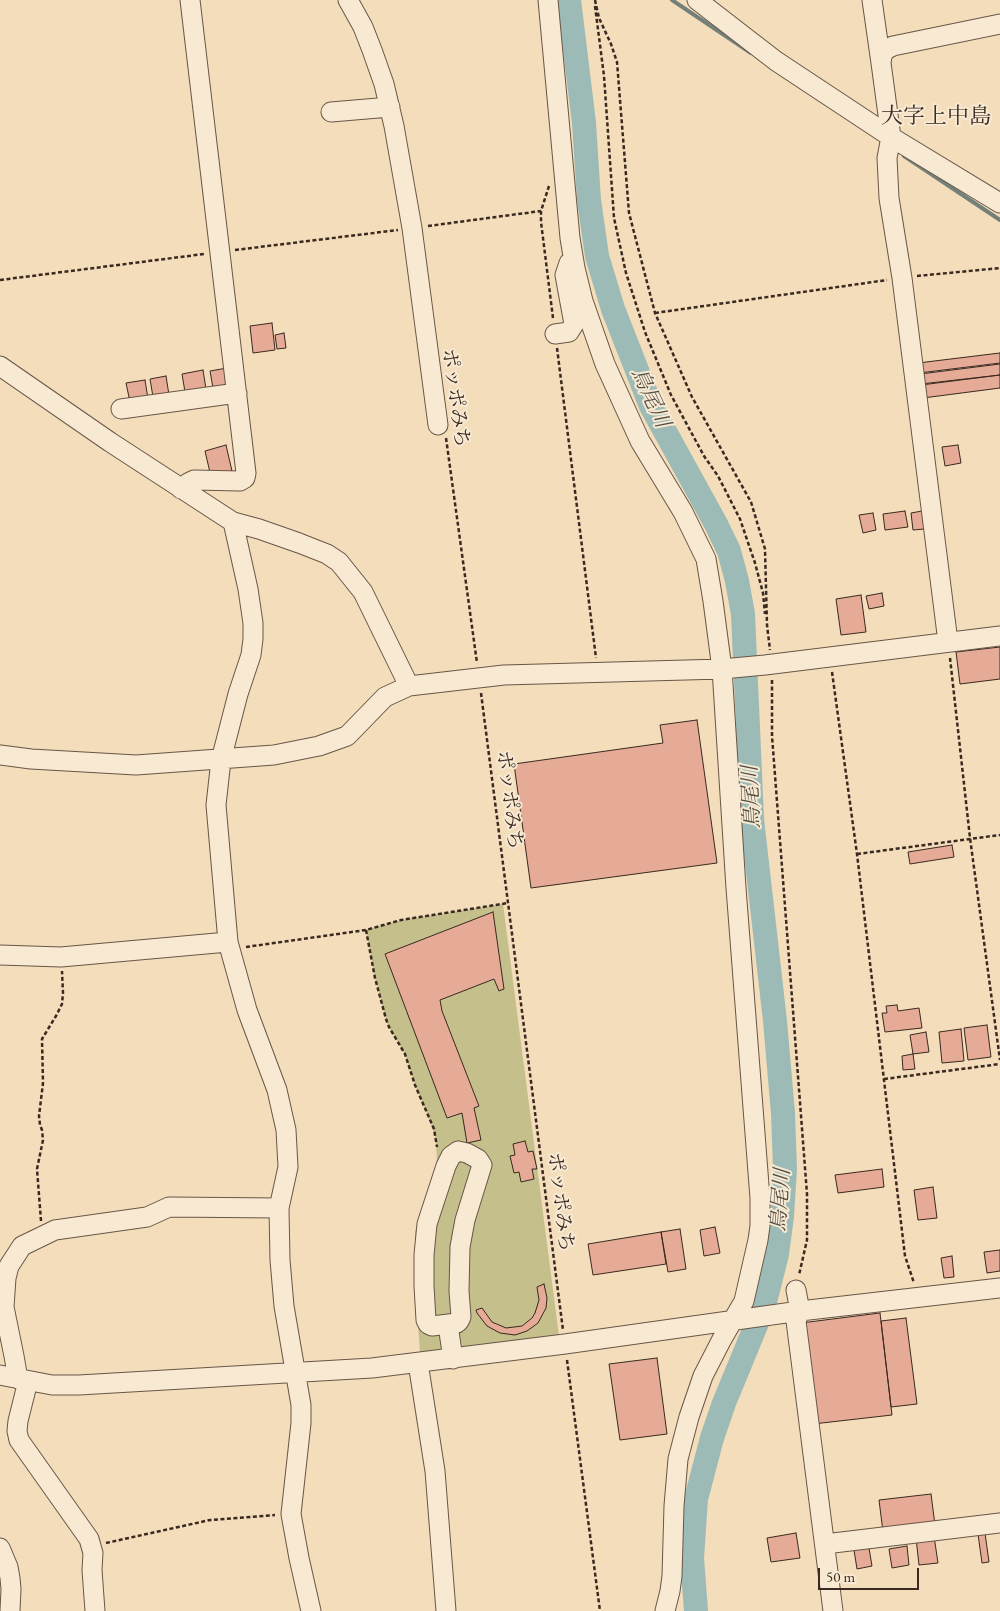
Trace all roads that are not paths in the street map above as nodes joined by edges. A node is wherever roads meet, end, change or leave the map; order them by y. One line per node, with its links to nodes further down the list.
1 (190, 0): 15 (street)
2 (348, 0): 8 (street)
3 (548, 0): 12 (street)
4 (697, 0): 10 (street)
5 (872, 0): 7 (street)
6 (1000, 24): 7 (street)
7 (881, 63): 10 (street)
8 (390, 107): 9 (street); 17 (street)
9 (331, 112)
10 (891, 137): 11 (street); 21 (street)
11 (1000, 203)
12 (574, 259): 13 (street); 22 (street)
13 (555, 334)
14 (0, 366): 18 (street)
15 (237, 393): 16 (street); 18 (street)
16 (121, 409)
17 (442, 429)
18 (181, 489): 19 (street)
19 (233, 522): 23 (street); 25 (street)
20 (1000, 636): 21 (street)
21 (948, 642): 22 (street)
22 (725, 668): 23 (street); 32 (street)
23 (409, 686): 25 (street)
24 (0, 755): 25 (street)
25 (222, 760): 26 (street)
26 (230, 945): 27 (street); 28 (street)
27 (0, 955)
28 (279, 1208): 36 (street); 37 (street)
29 (1000, 1288): 31 (street)
30 (796, 1290): 31 (street)
31 (795, 1312): 32 (street); 39 (street)
32 (740, 1320): 34 (street); 45 (street)
33 (448, 1324): 33 (street); 34 (street)
34 (452, 1359): 35 (street)
35 (418, 1363): 36 (street); 44 (street)
36 (296, 1373): 37 (street); 43 (street)
37 (15, 1379): 42 (street)
38 (1000, 1523): 39 (street)
39 (825, 1544): 46 (street)
40 (0, 1548): 41 (street)
41 (10, 1611)
42 (95, 1611)
43 (311, 1611)
44 (446, 1611)
45 (665, 1611)
46 (833, 1611)

